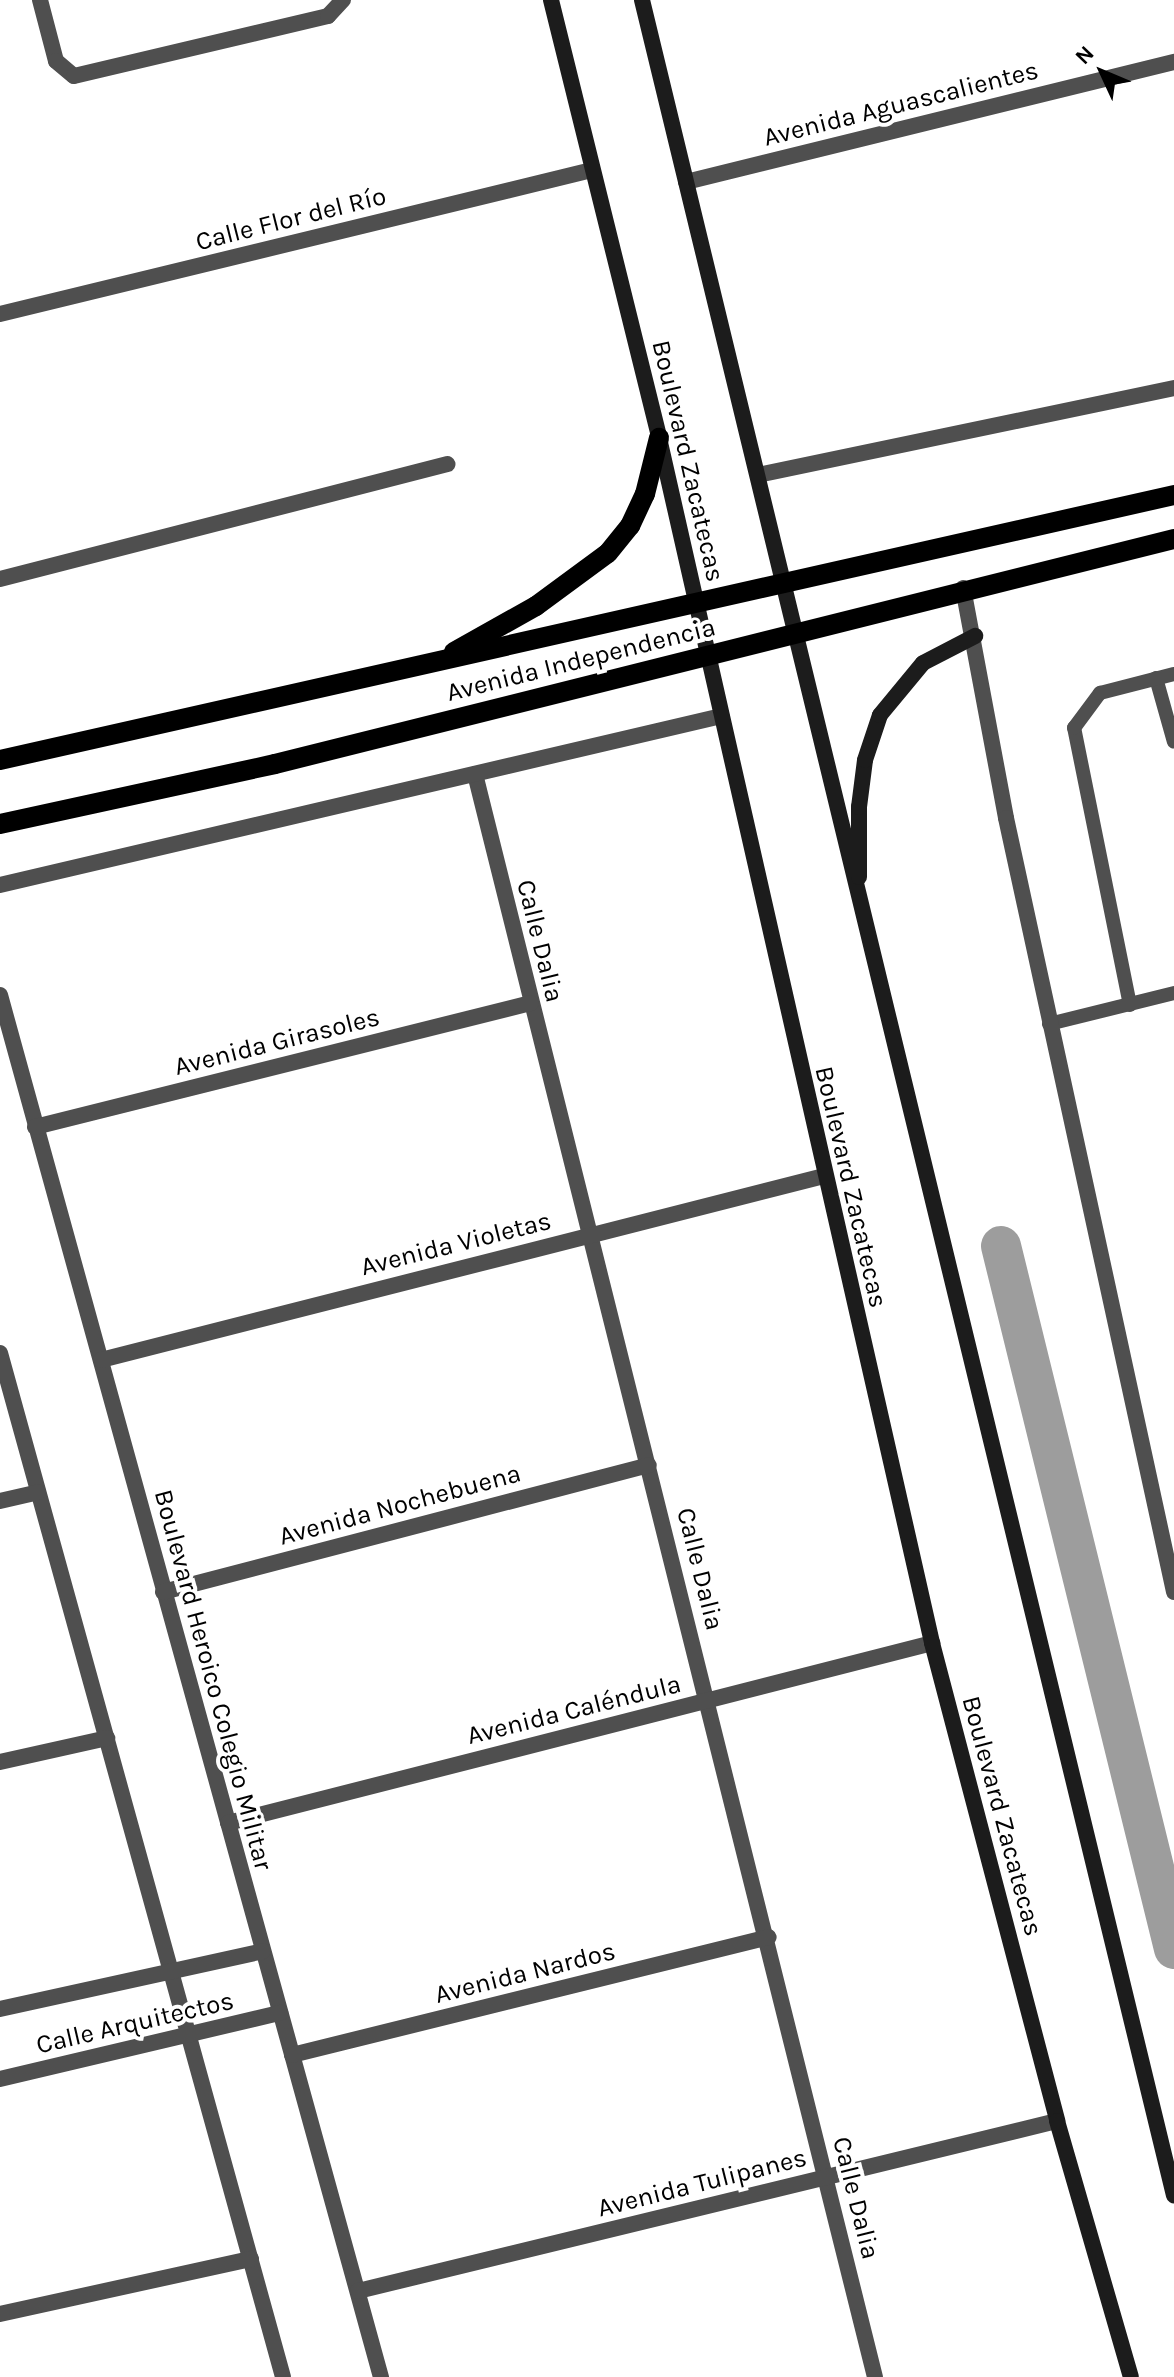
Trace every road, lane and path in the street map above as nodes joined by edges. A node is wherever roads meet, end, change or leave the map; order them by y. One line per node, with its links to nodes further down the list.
1 (40, 0): 2 (street)
2 (343, 0)
3 (551, 0): 6 (main road, Boulevard Zacatecas)
4 (642, 0): 7 (main road)
5 (1174, 62): 7 (street, Avenida Aguascalientes)
6 (592, 170): 8 (street, Calle Flor del Río); 10 (main road, Boulevard Zacatecas)
7 (686, 182): 12 (main road)
8 (0, 314)
9 (1174, 388): 12 (street)
10 (659, 438): 18 (main road, Boulevard Zacatecas); 22 (main road)
11 (447, 464): 15 (street)
12 (758, 475): 16 (main road)
13 (1174, 495): 16 (main road, Avenida Independencia)
14 (1174, 539): 17 (main road, Avenida Independencia)
15 (0, 579)
16 (787, 581): 18 (main road, Avenida Independencia); 19 (main road)
17 (963, 588): 19 (main road, Avenida Independencia); 20 (street)
18 (696, 603): 21 (main road, Boulevard Zacatecas); 22 (main road, Avenida Independencia)
19 (798, 633): 21 (main road, Avenida Independencia); 31 (main road)
20 (975, 636): 31 (main road); 36 (street)
21 (707, 655): 25 (main road, Boulevard Zacatecas); 29 (main road, Avenida Independencia)
22 (435, 663): 27 (main road, Avenida Independencia)
23 (1174, 674): 24 (lane)
24 (1156, 678): 26 (lane); 35 (lane)
25 (721, 716): 28 (street); 38 (main road, Boulevard Zacatecas)
26 (1174, 742)
27 (0, 760)
28 (475, 774): 30 (street); 34 (street, Calle Dalia)
29 (0, 824)
30 (0, 885)
31 (860, 907): 62 (main road)
32 (1174, 993): 35 (lane)
33 (0, 995): 37 (street, Boulevard Heroico Colegio Militar)
34 (531, 1003): 37 (street, Avenida Girasoles); 39 (street, Calle Dalia)
35 (1130, 1005): 36 (lane)
36 (1049, 1024): 46 (street)
37 (35, 1127): 41 (street, Boulevard Heroico Colegio Militar)
38 (824, 1176): 39 (street, Avenida Violetas); 47 (main road, Boulevard Zacatecas)
39 (593, 1234): 41 (street, Avenida Violetas); 42 (street, Calle Dalia)
40 (0, 1353): 43 (street)
41 (101, 1360): 45 (street, Boulevard Heroico Colegio Militar)
42 (649, 1465): 45 (street, Avenida Nochebuena); 48 (street, Calle Dalia)
43 (38, 1492): 44 (street); 49 (street)
44 (0, 1501)
45 (163, 1592): 51 (street, Boulevard Heroico Colegio Militar)
46 (1174, 1592)
47 (932, 1643): 48 (street, Avenida Caléndula); 60 (main road, Boulevard Zacatecas)
48 (708, 1700): 51 (street, Avenida Caléndula); 52 (street, Calle Dalia)
49 (107, 1738): 50 (street); 54 (street)
50 (0, 1762)
51 (228, 1823): 53 (street, Boulevard Heroico Colegio Militar)
52 (769, 1937): 58 (street, Avenida Nardos); 61 (street, Calle Dalia)
53 (263, 1951): 54 (street, Calle Arquitectos); 56 (street, Boulevard Heroico Colegio Militar)
54 (171, 1972): 55 (street, Calle Arquitectos); 57 (street)
55 (0, 2009)
56 (280, 2013): 57 (street, Calle Arquitectos); 58 (street, Boulevard Heroico Colegio Militar)
57 (189, 2037): 59 (street, Calle Arquitectos); 63 (street)
58 (292, 2055): 64 (street, Boulevard Heroico Colegio Militar)
59 (0, 2079)
60 (1057, 2121): 61 (street, Avenida Tulipanes); 69 (main road, Boulevard Zacatecas)
61 (826, 2177): 64 (street, Avenida Tulipanes); 68 (street, Calle Dalia)
62 (1174, 2195)
63 (251, 2259): 65 (street); 66 (street)
64 (358, 2291): 67 (street, Boulevard Heroico Colegio Militar)
65 (0, 2314)
66 (283, 2377)
67 (381, 2377)
68 (875, 2377)
69 (1131, 2377)

